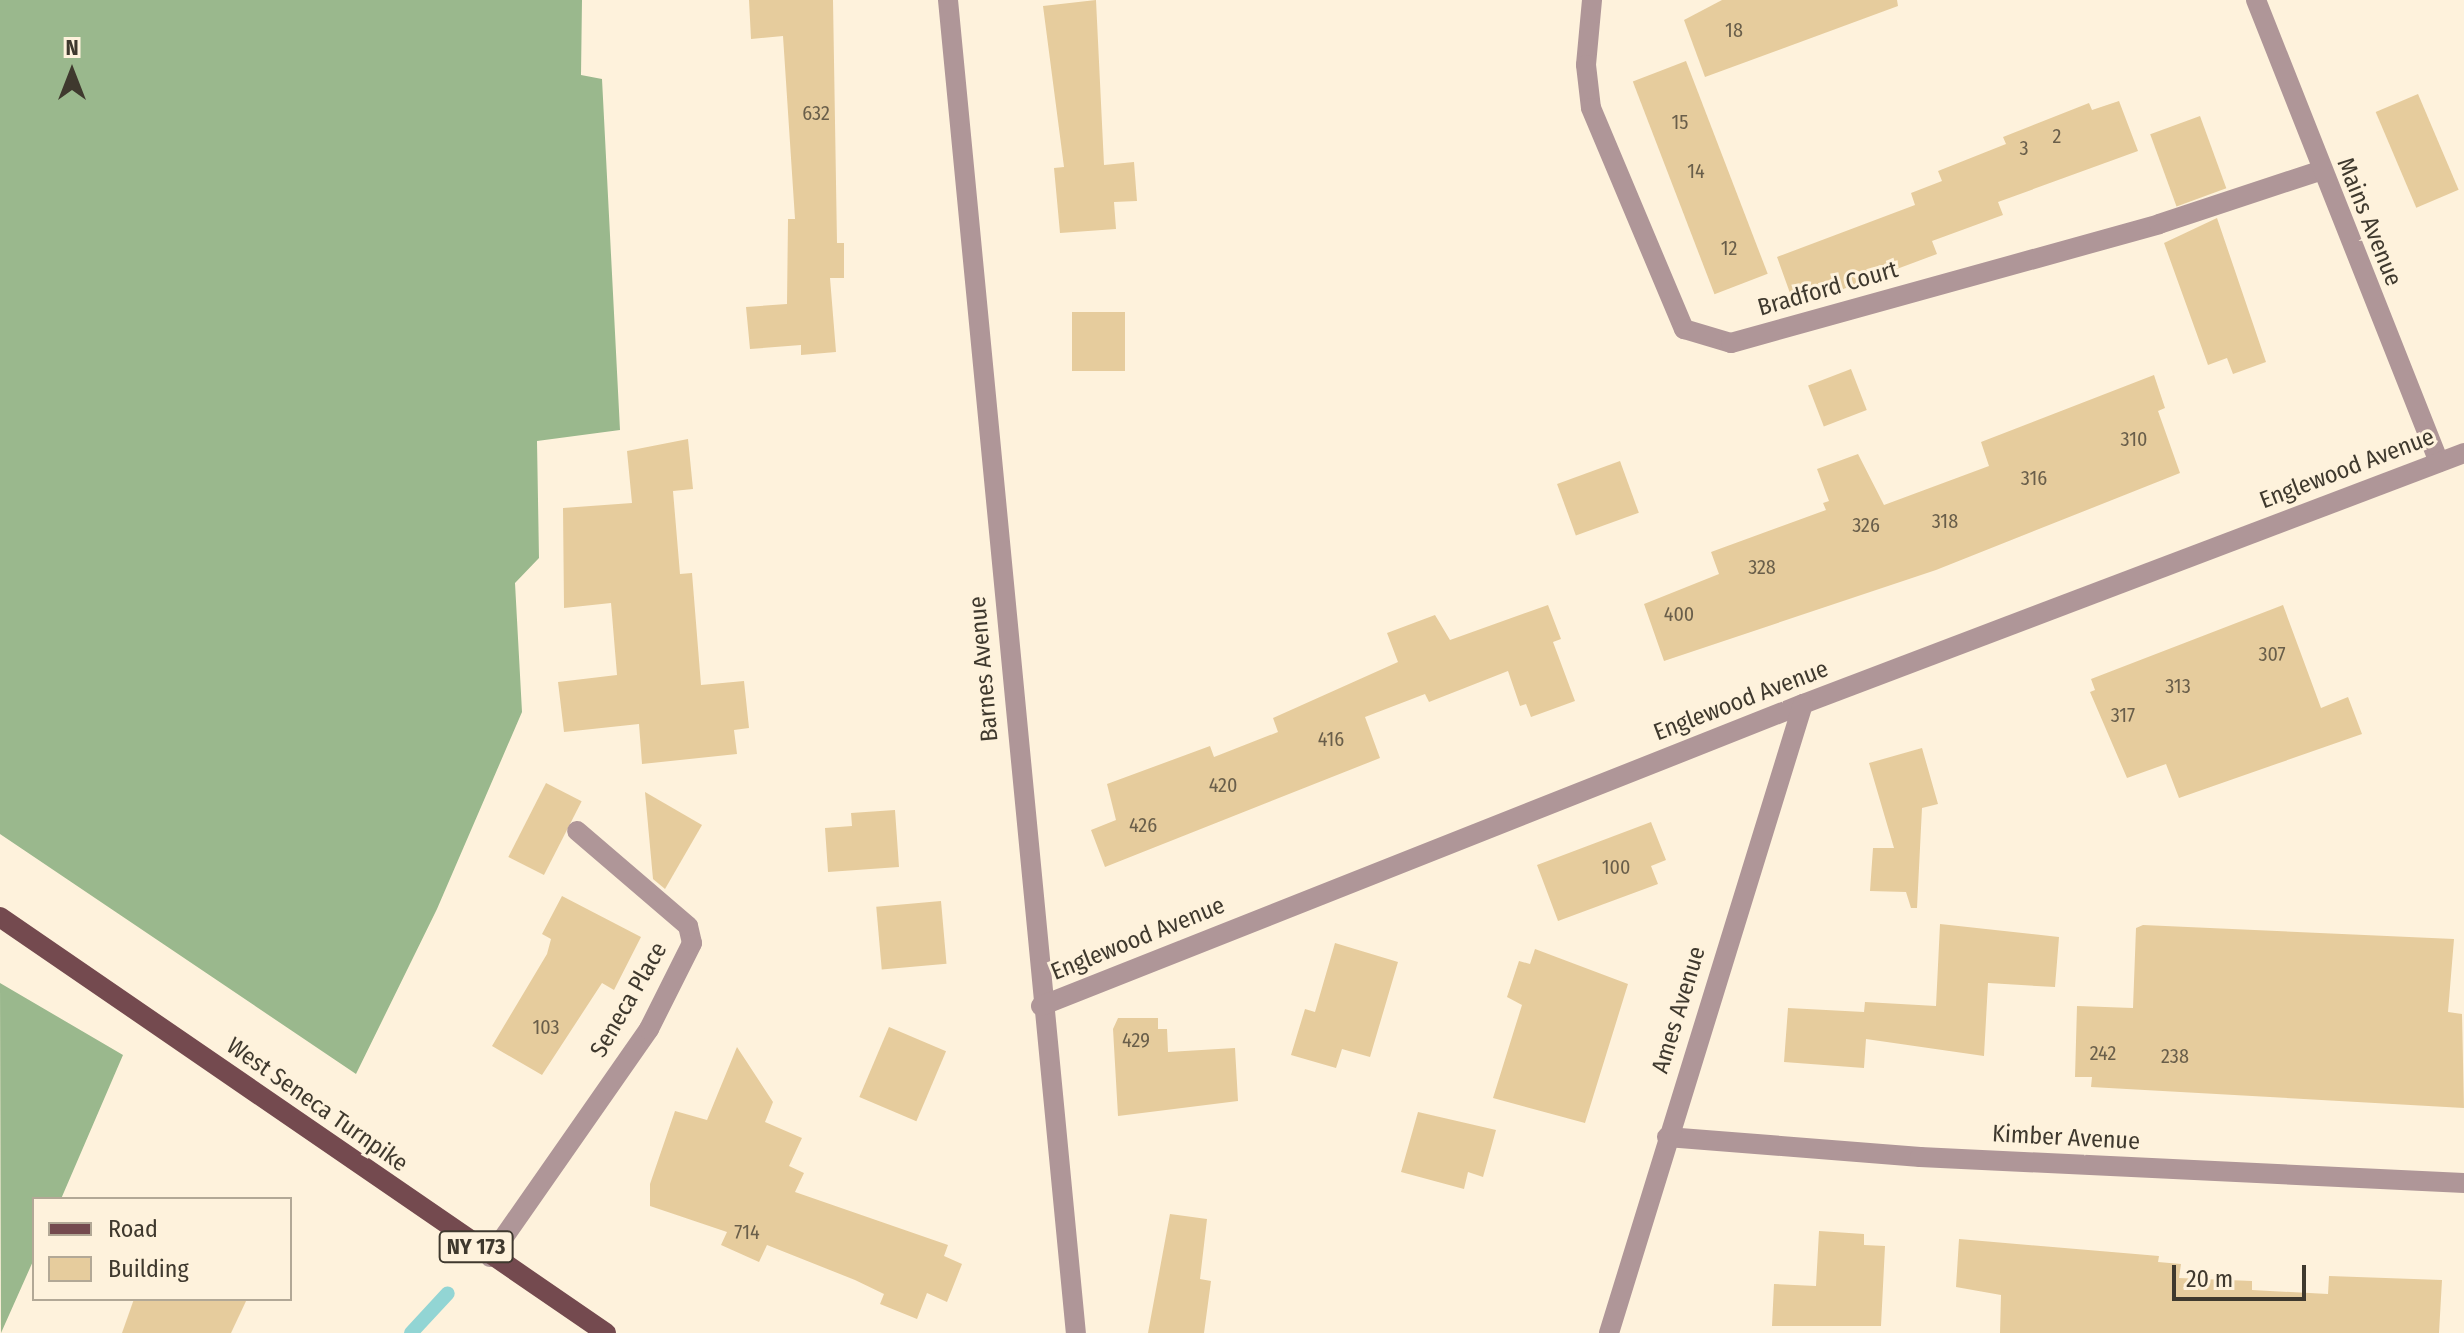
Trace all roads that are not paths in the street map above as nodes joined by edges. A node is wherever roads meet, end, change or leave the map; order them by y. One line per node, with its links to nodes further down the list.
1 (948, 0): 10 (street, Barnes Avenue)
2 (1592, 0): 4 (street, Bradford Court)
3 (2256, 0): 4 (street, Mains Avenue)
4 (2319, 171): 6 (street, Mains Avenue)
5 (2464, 453): 6 (street, Englewood Avenue)
6 (2439, 462): 7 (street, Englewood Avenue)
7 (1803, 704): 10 (street, Englewood Avenue); 11 (street, Ames Avenue)
8 (577, 831): 13 (street, Seneca Place)
9 (0, 917): 13 (main road, West Seneca Turnpike / NY 173)
10 (1041, 1006): 15 (street, Barnes Avenue)
11 (1667, 1137): 12 (street, Kimber Avenue); 16 (street, Ames Avenue)
12 (2464, 1183)
13 (490, 1257): 14 (main road, West Seneca Turnpike / NY 173)
14 (606, 1333)
15 (1076, 1333)
16 (1609, 1333)

